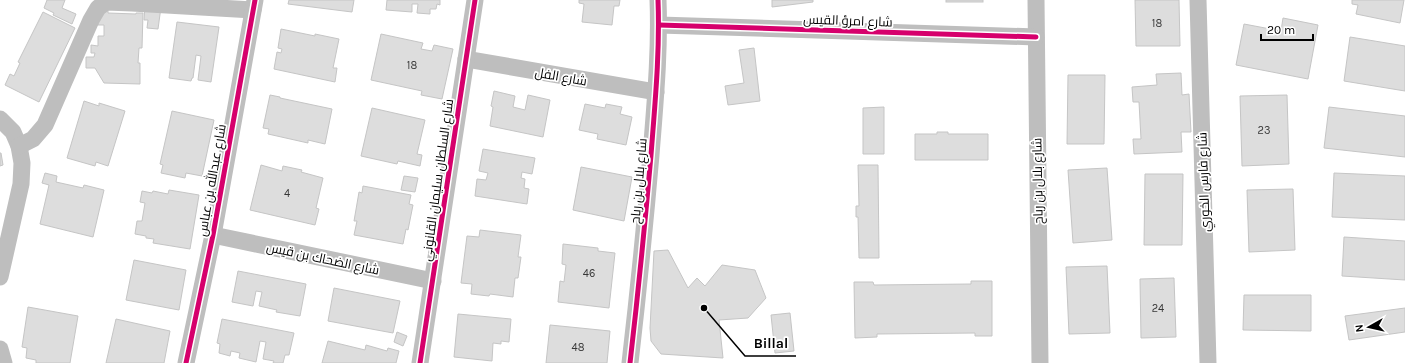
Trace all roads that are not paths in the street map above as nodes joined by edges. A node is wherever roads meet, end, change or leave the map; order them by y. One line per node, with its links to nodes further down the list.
1 (475, 0): 8 (street, شارع السلطان سليمان القانوني)
2 (658, 0): 6 (street, شارع بلال بن رباح)
3 (1036, 0): 7 (street, شارع بلال بن رباح)
4 (1198, 0): 21 (street, شارع فارس الخوري)
5 (254, 5): 11 (street); 12 (street, شارع عبدالله بن عباس)
6 (659, 25): 7 (street, شارع امرؤ القيس); 9 (street, شارع بلال بن رباح)
7 (1036, 37): 20 (street, شارع بلال بن رباح)
8 (466, 59): 9 (street, شارع الفل); 14 (street, شارع السلطان سليمان القانوني)
9 (656, 92): 19 (street, شارع بلال بن رباح)
10 (0, 119): 11 (street)
11 (19, 146): 13 (street)
12 (213, 235): 14 (street, شارع الضحاك بن قيس); 17 (street, شارع عبدالله بن عباس)
13 (0, 277)
14 (433, 282): 18 (street, شارع السلطان سليمان القانوني)
15 (0, 349): 16 (street)
16 (4, 363)
17 (186, 363)
18 (420, 363)
19 (630, 363)
20 (1040, 363)
21 (1208, 363)

